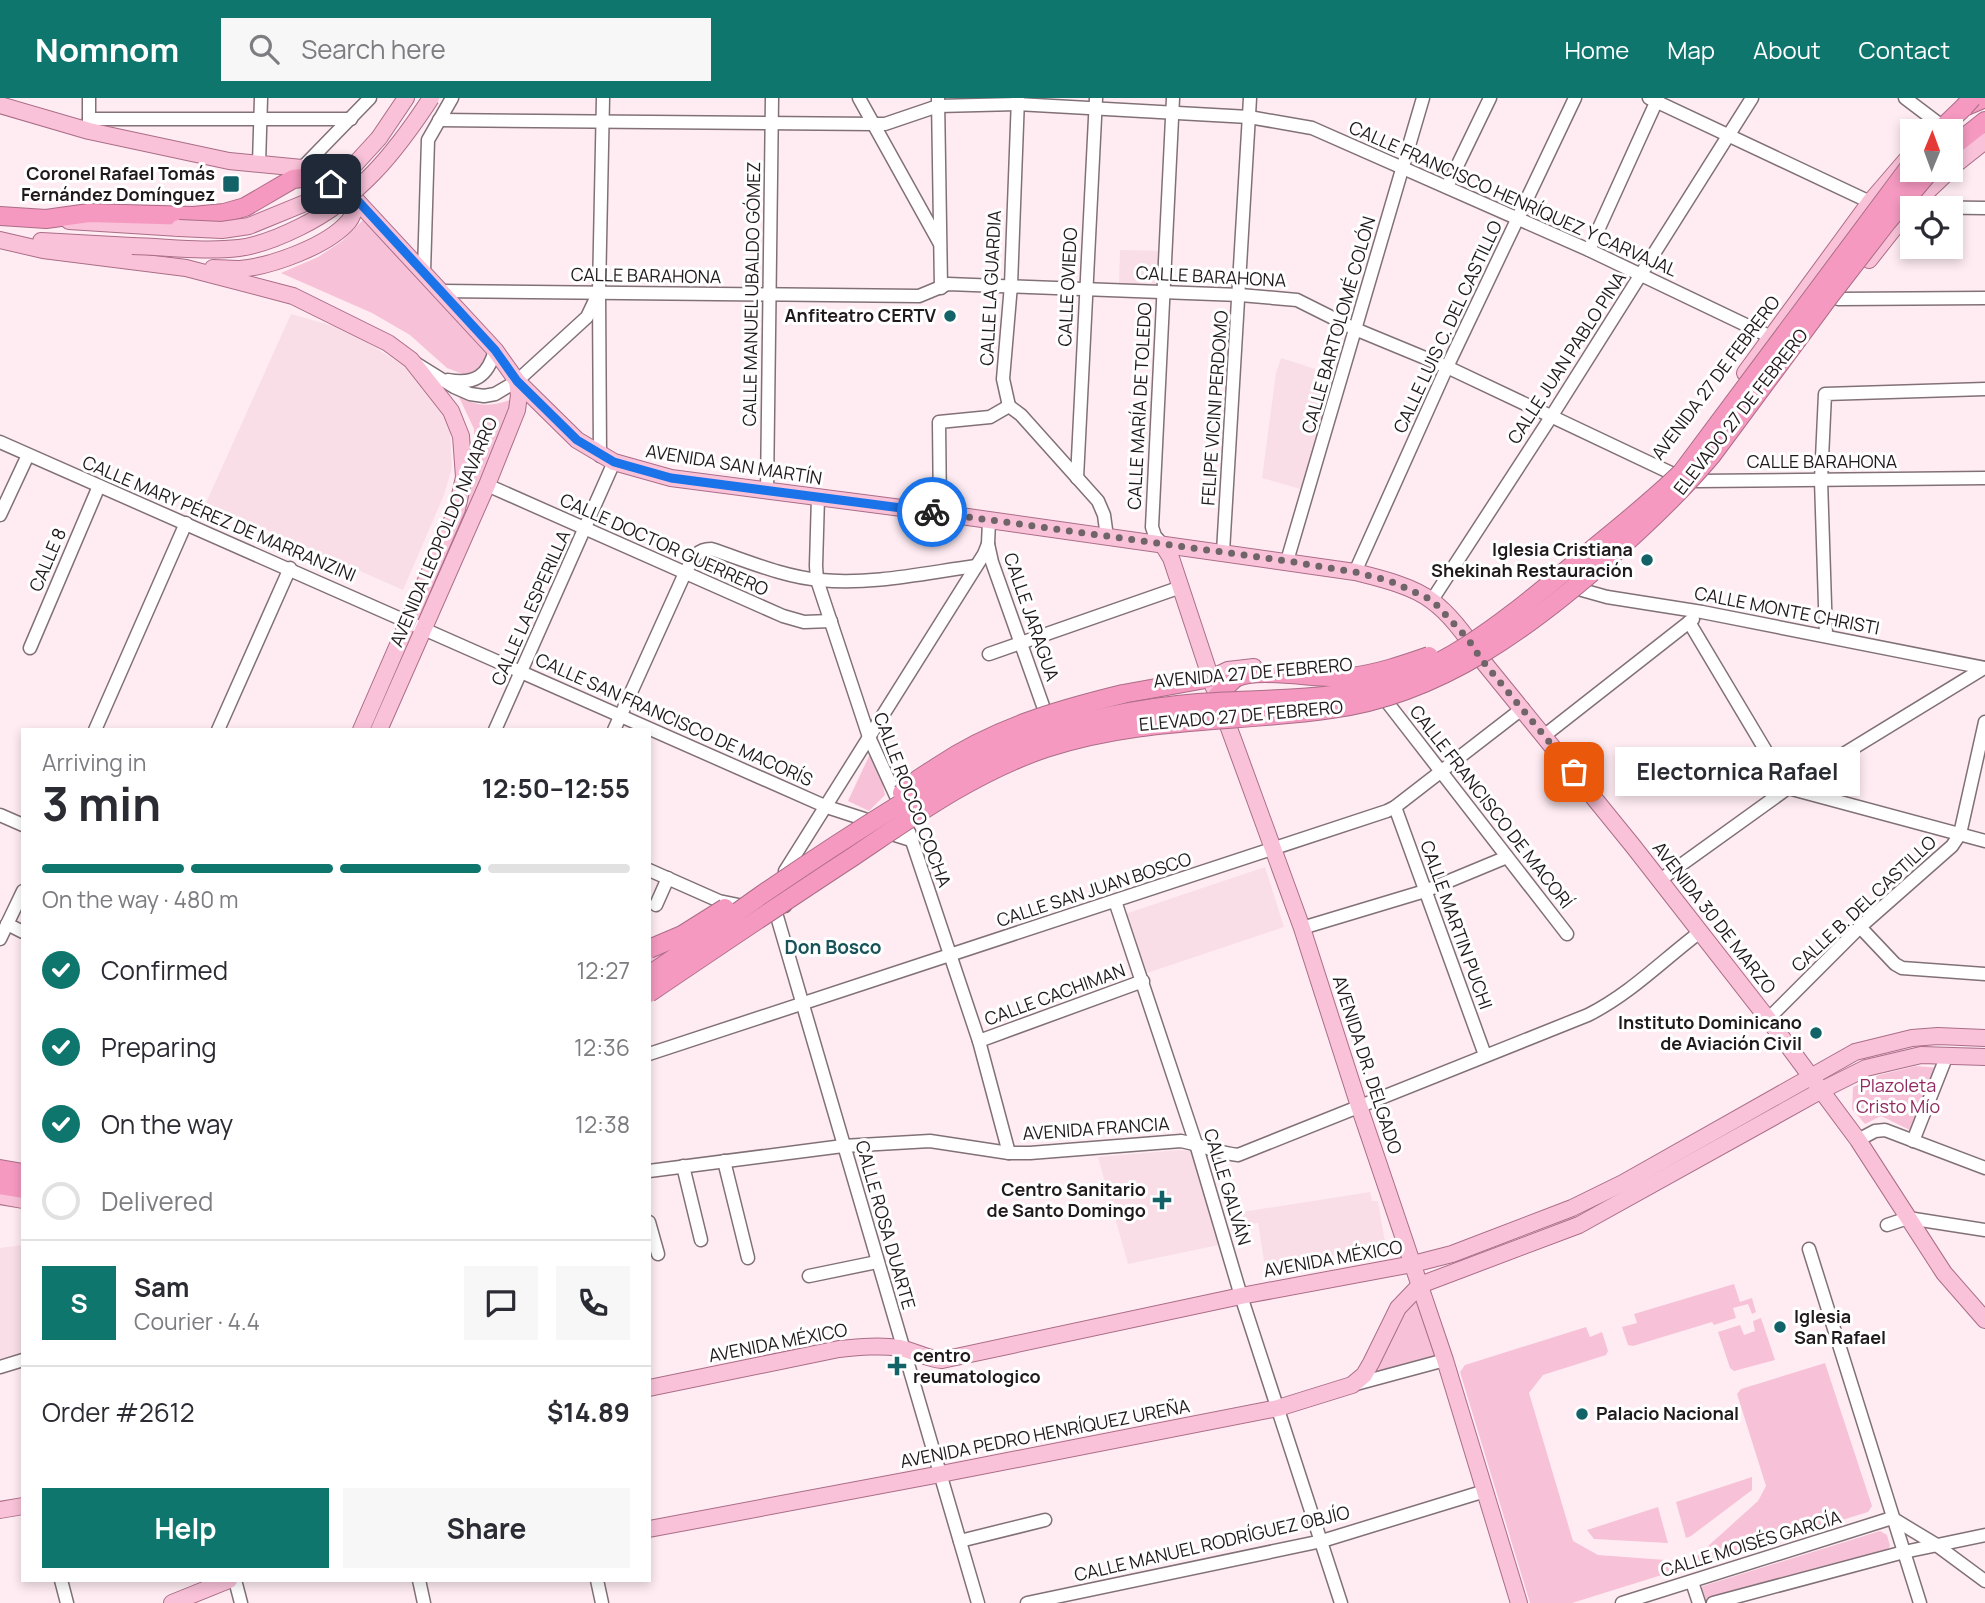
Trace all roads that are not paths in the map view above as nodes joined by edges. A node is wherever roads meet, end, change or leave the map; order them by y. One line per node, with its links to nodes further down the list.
1 (89, 98): 34 (street)
2 (261, 98): 26 (street)
3 (370, 98): 27 (street)
4 (406, 98): 60 (main road, bridge)
5 (431, 98): 63 (main road, bridge)
6 (452, 98): 30 (street)
7 (603, 98): 32 (street)
8 (772, 98): 35 (street, CALLE MANUEL UBALDO GÓMEZ)
9 (859, 98): 33 (street)
10 (1173, 98): 24 (street, CALLE MARÍA DE TOLEDO)
11 (1250, 98): 25 (street, FELIPE VICINI PERDOMO)
12 (1423, 98): 43 (street, CALLE BARTOLOMÉ COLÓN)
13 (1490, 98): 51 (street)
14 (1575, 98): 59 (street, CALLE LUIS C. DEL CASTILLO)
15 (1752, 98): 37 (street, CALLE JUAN PABLO PINA)
16 (1905, 98): 28 (street)
17 (1985, 98): 21 (highway, bridge)
18 (1654, 99): 37 (street); 65 (street)
19 (1018, 101): 20 (street, CALLE FRANCISCO HENRÍQUEZ Y CARVAJAL); 22 (street, CALLE FRANCISCO HENRÍQUEZ Y CARVAJAL); 69 (street, CALLE LA GUARDIA)
20 (938, 102): 33 (street, CALLE FRANCISCO HENRÍQUEZ Y CARVAJAL); 64 (street)
21 (1965, 102): 29 (highway)
22 (1096, 103): 24 (street, CALLE FRANCISCO HENRÍQUEZ Y CARVAJAL); 71 (street, CALLE OVIEDO)
23 (0, 105): 34 (main road, AVENIDA SAN MARTÍN)
24 (1173, 112): 25 (street, CALLE FRANCISCO HENRÍQUEZ Y CARVAJAL); 73 (street, CALLE MARÍA DE TOLEDO)
25 (1249, 117): 43 (street, CALLE FRANCISCO HENRÍQUEZ Y CARVAJAL); 76 (street, FELIPE VICINI PERDOMO)
26 (261, 119): 27 (street); 34 (street); 42 (street)
27 (351, 119): 45 (street)
28 (1926, 119)
29 (1947, 119)
30 (439, 120): 32 (street, CALLE FRANCISCO HENRÍQUEZ Y CARVAJAL); 67 (street)
31 (1985, 121): 38 (highway)
32 (601, 122): 35 (street, CALLE FRANCISCO HENRÍQUEZ Y CARVAJAL); 74 (street)
33 (875, 124): 35 (street, CALLE FRANCISCO HENRÍQUEZ Y CARVAJAL); 64 (street)
34 (89, 125): 42 (main road, AVENIDA SAN MARTÍN)
35 (772, 125): 75 (street, CALLE MANUEL UBALDO GÓMEZ)
36 (1985, 128): 40 (highway)
37 (1729, 135): 54 (street); 68 (street, CALLE JUAN PABLO PINA)
38 (1964, 138)
39 (1985, 141): 41 (main road, AVENIDA 27 DE FEBRERO)
40 (1964, 142)
41 (1964, 158)
42 (259, 164): 45 (main road, AVENIDA SAN MARTÍN)
43 (1402, 166): 51 (street, CALLE FRANCISCO HENRÍQUEZ Y CARVAJAL); 79 (street, CALLE BARTOLOMÉ COLÓN)
44 (1900, 167): 54 (main road, AVENIDA 27 DE FEBRERO)
45 (302, 168): 46 (main road, AVENIDA SAN MARTÍN)
46 (321, 176): 53 (main road, AVENIDA SAN MARTÍN); 60 (highway)
47 (1900, 179): 126 (highway, ELEVADO 27 DE FEBRERO, bridge)
48 (1921, 182): 62 (highway, ELEVADO 27 DE FEBRERO, bridge)
49 (1929, 182): 62 (highway, bridge)
50 (1937, 182): 52 (main road, AVENIDA 27 DE FEBRERO)
51 (1447, 187): 59 (street, CALLE FRANCISCO HENRÍQUEZ Y CARVAJAL)
52 (1923, 196)
53 (358, 201): 66 (main road); 67 (main road, AVENIDA SAN MARTÍN)
54 (1870, 202): 55 (street); 80 (main road, AVENIDA 27 DE FEBRERO)
55 (1900, 206)
56 (1963, 208): 57 (street)
57 (1985, 208)
58 (0, 216): 60 (highway)
59 (1517, 218): 65 (street, CALLE FRANCISCO HENRÍQUEZ Y CARVAJAL); 83 (street, CALLE LUIS C. DEL CASTILLO)
60 (46, 219)
61 (1900, 221): 78 (main road, AVENIDA 27 DE FEBRERO)
62 (1887, 222): 183 (highway, ELEVADO 27 DE FEBRERO, bridge)
63 (0, 240): 66 (main road)
64 (940, 244): 70 (street)
65 (1589, 250): 68 (street, CALLE FRANCISCO HENRÍQUEZ Y CARVAJAL)
66 (186, 268): 82 (main road, AVENIDA LEOPOLDO NAVARRO)
67 (424, 272): 72 (main road, AVENIDA SAN MARTÍN)
68 (1641, 275): 80 (street, CALLE FRANCISCO HENRÍQUEZ Y CARVAJAL); 88 (street, CALLE JUAN PABLO PINA)
69 (1011, 285): 70 (street, CALLE BARAHONA); 71 (street, CALLE BARAHONA); 87 (street, CALLE LA GUARDIA)
70 (940, 288): 75 (street, CALLE BARAHONA)
71 (1085, 288): 73 (street, CALLE BARAHONA); 93 (street, CALLE OVIEDO)
72 (441, 291): 74 (street, CALLE BARAHONA); 81 (main road, AVENIDA SAN MARTÍN)
73 (1164, 291): 76 (street, CALLE BARAHONA); 108 (street, CALLE MARÍA DE TOLEDO)
74 (599, 292): 75 (street, CALLE BARAHONA); 85 (street); 91 (street)
75 (769, 295): 99 (street, CALLE MANUEL UBALDO GÓMEZ)
76 (1240, 295): 79 (street, CALLE BARAHONA); 109 (street, FELIPE VICINI PERDOMO)
77 (1985, 298): 78 (street)
78 (1838, 299): 96 (main road, AVENIDA 27 DE FEBRERO)
79 (1355, 329): 83 (street, CALLE BARAHONA); 110 (street, CALLE BARTOLOMÉ COLÓN)
80 (1771, 337): 92 (main road, AVENIDA 27 DE FEBRERO)
81 (495, 350): 84 (street); 85 (main road, AVENIDA SAN MARTÍN)
82 (411, 360): 84 (street); 122 (main road, AVENIDA LEOPOLDO NAVARRO)
83 (1447, 367): 88 (street, CALLE BARAHONA); 113 (street, CALLE LUIS C. DEL CASTILLO)
84 (441, 379): 85 (street)
85 (517, 381): 91 (main road, AVENIDA SAN MARTÍN); 97 (main road, AVENIDA LEOPOLDO NAVARRO)
86 (1985, 389): 95 (street)
87 (1009, 406): 93 (street); 101 (street)
88 (1552, 417): 92 (street, CALLE BARAHONA); 118 (street, CALLE JUAN PABLO PINA)
89 (0, 442): 90 (street, CALLE MARY PÉREZ DE MARRANZINI)
90 (27, 455): 98 (street, CALLE MARY PÉREZ DE MARRANZINI); 102 (street)
91 (607, 459): 99 (main road, AVENIDA SAN MARTÍN); 105 (street, CALLE LA ESPERILLA)
92 (1671, 473): 96 (street, CALLE BARAHONA); 126 (main road, AVENIDA 27 DE FEBRERO)
93 (1077, 478): 106 (street)
94 (1985, 478): 95 (street, CALLE BARAHONA)
95 (1821, 480): 96 (street, CALLE BARAHONA); 123 (street)
96 (1698, 481): 117 (main road, AVENIDA 27 DE FEBRERO)
97 (487, 485): 105 (street, CALLE DOCTOR GUERRERO); 122 (main road, AVENIDA LEOPOLDO NAVARRO)
98 (99, 486): 104 (street, CALLE MARY PÉREZ DE MARRANZINI); 125 (street, CALLE 8)
99 (767, 491): 100 (main road, AVENIDA SAN MARTÍN)
100 (818, 497): 101 (main road, AVENIDA SAN MARTÍN); 115 (street, CALLE ROCCO COCHA)
101 (940, 513): 103 (main road, AVENIDA SAN MARTÍN)
102 (0, 515)
103 (989, 521): 106 (main road, AVENIDA SAN MARTÍN); 107 (street, CALLE JARAGUA)
104 (186, 523): 112 (street, CALLE MARY PÉREZ DE MARRANZINI); 139 (street)
105 (585, 530): 114 (street, CALLE DOCTOR GUERRERO); 129 (street, CALLE LA ESPERILLA)
106 (1107, 537): 108 (main road, AVENIDA SAN MARTÍN)
107 (988, 544): 111 (street); 124 (street, CALLE JARAGUA)
108 (1163, 545): 109 (main road, AVENIDA SAN MARTÍN); 116 (main road, AVENIDA DR. DELGADO)
109 (1223, 552): 110 (main road, AVENIDA SAN MARTÍN)
110 (1287, 561): 113 (main road, AVENIDA SAN MARTÍN)
111 (976, 566): 115 (street, CALLE DOCTOR GUERRERO); 148 (street)
112 (290, 568): 122 (street, CALLE MARY PÉREZ DE MARRANZINI); 140 (street)
113 (1355, 572): 118 (main road, AVENIDA SAN MARTÍN)
114 (685, 573): 115 (street, CALLE DOCTOR GUERRERO); 120 (street, CALLE DOCTOR GUERRERO); 135 (street)
115 (817, 580): 120 (street, CALLE ROCCO COCHA)
116 (1181, 587): 124 (street); 130 (main road, AVENIDA DR. DELGADO)
117 (1582, 590): 119 (street, CALLE MONTE CHRISTI); 126 (main road, AVENIDA 27 DE FEBRERO)
118 (1432, 600): 126 (main road, AVENIDA SAN MARTÍN)
119 (1702, 612): 121 (street); 123 (street, CALLE MONTE CHRISTI)
120 (831, 621): 148 (street, CALLE ROCCO COCHA)
121 (1689, 622): 147 (street); 150 (street)
122 (417, 625): 129 (street, CALLE SAN FRANCISCO DE MACORÍS); 141 (main road, AVENIDA LEOPOLDO NAVARRO); 142 (main road, AVENIDA LEOPOLDO NAVARRO)
123 (1826, 636): 128 (street, CALLE MONTE CHRISTI)
124 (1022, 642): 127 (street); 137 (street, CALLE JARAGUA)
125 (30, 648)
126 (1473, 649): 131 (main road, AVENIDA 27 DE FEBRERO); 132 (highway, bridge); 133 (main road, AVENIDA 27 DE FEBRERO); 134 (main road, AVENIDA 30 DE MARZO); 155 (highway, ELEVADO 27 DE FEBRERO, bridge)
127 (989, 654)
128 (1985, 668): 150 (street)
129 (522, 671): 135 (street, CALLE SAN FRANCISCO DE MACORÍS); 143 (street, CALLE LA ESPERILLA)
130 (1211, 677): 131 (main road); 132 (main road, AVENIDA DR. DELGADO); 155 (highway, bridge)
131 (1386, 677): 132 (main road, AVENIDA 27 DE FEBRERO)
132 (1217, 696): 137 (main road, AVENIDA 27 DE FEBRERO); 138 (main road, AVENIDA DR. DELGADO)
133 (1387, 702): 138 (main road, AVENIDA 27 DE FEBRERO); 149 (street, CALLE FRANCISCO DE MACORÍ)
134 (1523, 708): 147 (main road, AVENIDA 30 DE MARZO); 149 (street, CALLE SAN JUAN BOSCO)
135 (620, 716): 144 (street); 145 (street, CALLE SAN FRANCISCO DE MACORÍS)
136 (1985, 722): 159 (street, CALLE B. DEL CASTILLO)
137 (1050, 723): 151 (main road, AVENIDA 27 DE FEBRERO)
138 (1227, 724): 158 (main road, AVENIDA 27 DE FEBRERO); 161 (main road, AVENIDA DR. DELGADO)
139 (96, 728)
140 (219, 728)
141 (362, 728)
142 (380, 728)
143 (496, 728)
144 (615, 728)
145 (647, 728)
146 (651, 730): 152 (street, CALLE SAN FRANCISCO DE MACORÍS)
147 (1545, 736): 166 (main road, AVENIDA 30 DE MARZO)
148 (869, 737): 151 (street, CALLE ROCCO COCHA); 152 (street)
149 (1442, 771): 153 (street, CALLE SAN JUAN BOSCO); 162 (street, CALLE FRANCISCO DE MACORÍ)
150 (1788, 788): 159 (street); 166 (street)
151 (897, 799): 156 (main road, AVENIDA 27 DE FEBRERO); 158 (street, CALLE ROCCO COCHA)
152 (827, 807): 156 (street, CALLE SAN FRANCISCO DE MACORÍS); 164 (street)
153 (1395, 807): 161 (street, CALLE SAN JUAN BOSCO); 167 (street, CALLE MARTIN PUCHI)
154 (0, 815): 157 (street)
155 (883, 816): 168 (highway, ELEVADO 27 DE FEBRERO, bridge)
156 (864, 819): 158 (street, CALLE SAN FRANCISCO DE MACORÍS); 164 (main road, AVENIDA 27 DE FEBRERO)
157 (21, 824)
158 (904, 834): 173 (main road, AVENIDA 27 DE FEBRERO); 185 (street, CALLE ROCCO COCHA)
159 (1960, 834): 160 (street); 176 (street, CALLE B. DEL CASTILLO)
160 (1985, 841)
161 (1273, 849): 170 (street, CALLE SAN JUAN BOSCO); 177 (main road, AVENIDA DR. DELGADO)
162 (1507, 857): 167 (street); 180 (street, CALLE FRANCISCO DE MACORÍ)
163 (651, 871): 165 (street)
164 (785, 871): 171 (main road, AVENIDA 27 DE FEBRERO); 173 (street, CALLE ROSA DUARTE)
165 (668, 878): 171 (street); 172 (street)
166 (1660, 880): 179 (main road, AVENIDA 30 DE MARZO)
167 (1425, 891): 177 (street); 198 (street, CALLE MARTIN PUCHI)
168 (764, 894): 184 (highway, bridge); 187 (highway, ELEVADO 27 DE FEBRERO, bridge)
169 (21, 895): 175 (street)
170 (1115, 901): 185 (street, CALLE SAN JUAN BOSCO); 189 (street, CALLE GALVÁN)
171 (727, 903): 173 (street); 174 (main road, AVENIDA 27 DE FEBRERO)
172 (656, 905)
173 (781, 910): 191 (main road, AVENIDA 27 DE FEBRERO); 193 (street, CALLE ROSA DUARTE)
174 (711, 920): 182 (street); 186 (main road, AVENIDA 27 DE FEBRERO)
175 (7, 924): 178 (street); 181 (street)
176 (1860, 927): 188 (street); 194 (street, CALLE B. DEL CASTILLO)
177 (1302, 928): 203 (main road, AVENIDA DR. DELGADO)
178 (21, 931)
179 (1700, 932): 194 (main road, AVENIDA 30 DE MARZO); 198 (street, AVENIDA FRANCIA)
180 (1567, 934)
181 (0, 939)
182 (651, 940)
183 (725, 942): 190 (highway, ELEVADO 27 DE FEBRERO, bridge); 192 (highway, bridge)
184 (651, 948)
185 (950, 955): 193 (street, CALLE SAN JUAN BOSCO); 196 (street, CALLE ROCCO COCHA)
186 (651, 962)
187 (651, 974)
188 (1985, 974)
189 (1143, 981): 196 (street, CALLE CACHIMAN); 206 (street, CALLE GALVÁN)
190 (651, 993)
191 (651, 993)
192 (651, 1001)
193 (801, 1003): 197 (street, CALLE SAN JUAN BOSCO); 207 (street, CALLE ROSA DUARTE)
194 (1768, 1019): 201 (main road, AVENIDA 30 DE MARZO)
195 (1985, 1038): 201 (main road, AVENIDA MÉXICO)
196 (979, 1041): 208 (street, CALLE ROCCO COCHA)
197 (651, 1053)
198 (1485, 1055): 203 (street, AVENIDA FRANCIA)
199 (1947, 1055): 200 (main road); 202 (main road); 205 (street)
200 (1985, 1057)
201 (1810, 1076): 202 (main road, AVENIDA 30 DE MARZO); 230 (main road, AVENIDA MÉXICO)
202 (1822, 1090): 204 (main road, AVENIDA 30 DE MARZO); 232 (main road)
203 (1359, 1106): 206 (street, AVENIDA FRANCIA); 230 (main road, AVENIDA DR. DELGADO)
204 (1858, 1140): 205 (street); 221 (main road, AVENIDA 30 DE MARZO)
205 (1913, 1141): 213 (street)
206 (1196, 1144): 208 (street, AVENIDA FRANCIA); 233 (street, CALLE GALVÁN)
207 (844, 1146): 208 (street, AVENIDA FRANCIA); 210 (street, AVENIDA FRANCIA); 229 (street, CALLE ROSA DUARTE)
208 (1009, 1153)
209 (0, 1160): 211 (main road)
210 (724, 1161): 212 (street, AVENIDA FRANCIA); 228 (street)
211 (21, 1164)
212 (683, 1166): 215 (street, AVENIDA FRANCIA); 225 (street)
213 (1985, 1168)
214 (0, 1169): 216 (highway)
215 (651, 1171)
216 (21, 1173)
217 (0, 1185): 218 (highway)
218 (21, 1189)
219 (0, 1196): 220 (main road)
220 (21, 1200)
221 (1908, 1218): 222 (street); 224 (street); 234 (main road, AVENIDA 30 DE MARZO)
222 (1887, 1225)
223 (651, 1229): 227 (street)
224 (1985, 1230)
225 (701, 1240)
226 (1809, 1248): 246 (street)
227 (658, 1254)
228 (748, 1258)
229 (877, 1262): 231 (street); 235 (street, CALLE ROSA DUARTE)
230 (1413, 1264): 232 (main road, AVENIDA DR. DELGADO); 233 (main road, AVENIDA MÉXICO)
231 (809, 1276)
232 (1420, 1285): 236 (main road, AVENIDA DR. DELGADO); 239 (main road)
233 (1241, 1296): 235 (main road, AVENIDA MÉXICO); 241 (street, CALLE GALVÁN)
234 (1985, 1320)
235 (902, 1349): 240 (main road, AVENIDA MÉXICO); 242 (street, CALLE ROSA DUARTE)
236 (1445, 1360): 239 (street, AVENIDA PEDRO HENRÍQUEZ UREÑA); 243 (main road, AVENIDA DR. DELGADO)
237 (21, 1361): 238 (street)
238 (0, 1367)
239 (1352, 1385): 241 (main road, AVENIDA PEDRO HENRÍQUEZ UREÑA)
240 (651, 1388)
241 (1278, 1408): 242 (main road, AVENIDA PEDRO HENRÍQUEZ UREÑA); 251 (street, CALLE GALVÁN)
242 (941, 1474): 248 (main road, AVENIDA PEDRO HENRÍQUEZ UREÑA); 250 (street, CALLE ROSA DUARTE)
243 (1485, 1491): 251 (street, CALLE MANUEL RODRÍGUEZ OBJÍO); 269 (main road, AVENIDA DR. DELGADO)
244 (21, 1506): 245 (main road)
245 (0, 1510)
246 (1892, 1518): 252 (street); 253 (street); 254 (street, CALLE MOISÉS GARCÍA)
247 (1045, 1520): 250 (street)
248 (651, 1529)
249 (1985, 1535): 252 (street)
250 (960, 1541): 266 (street, CALLE ROSA DUARTE)
251 (1322, 1541): 267 (street, CALLE MANUEL RODRÍGUEZ OBJÍO); 268 (street, CALLE GALVÁN)
252 (1935, 1544): 253 (street); 255 (street)
253 (1904, 1552): 272 (street); 273 (street)
254 (1692, 1581): 270 (street, CALLE MOISÉS GARCÍA); 271 (street)
255 (1985, 1581)
256 (62, 1582): 261 (street)
257 (224, 1582): 262 (main road)
258 (236, 1582): 263 (street)
259 (419, 1582): 264 (street)
260 (597, 1582): 265 (street)
261 (67, 1603)
262 (172, 1603)
263 (241, 1603)
264 (424, 1603)
265 (602, 1603)
266 (978, 1603)
267 (1027, 1603)
268 (1341, 1603)
269 (1519, 1603)
270 (1622, 1603)
271 (1699, 1603)
272 (1713, 1603)
273 (1920, 1603)

